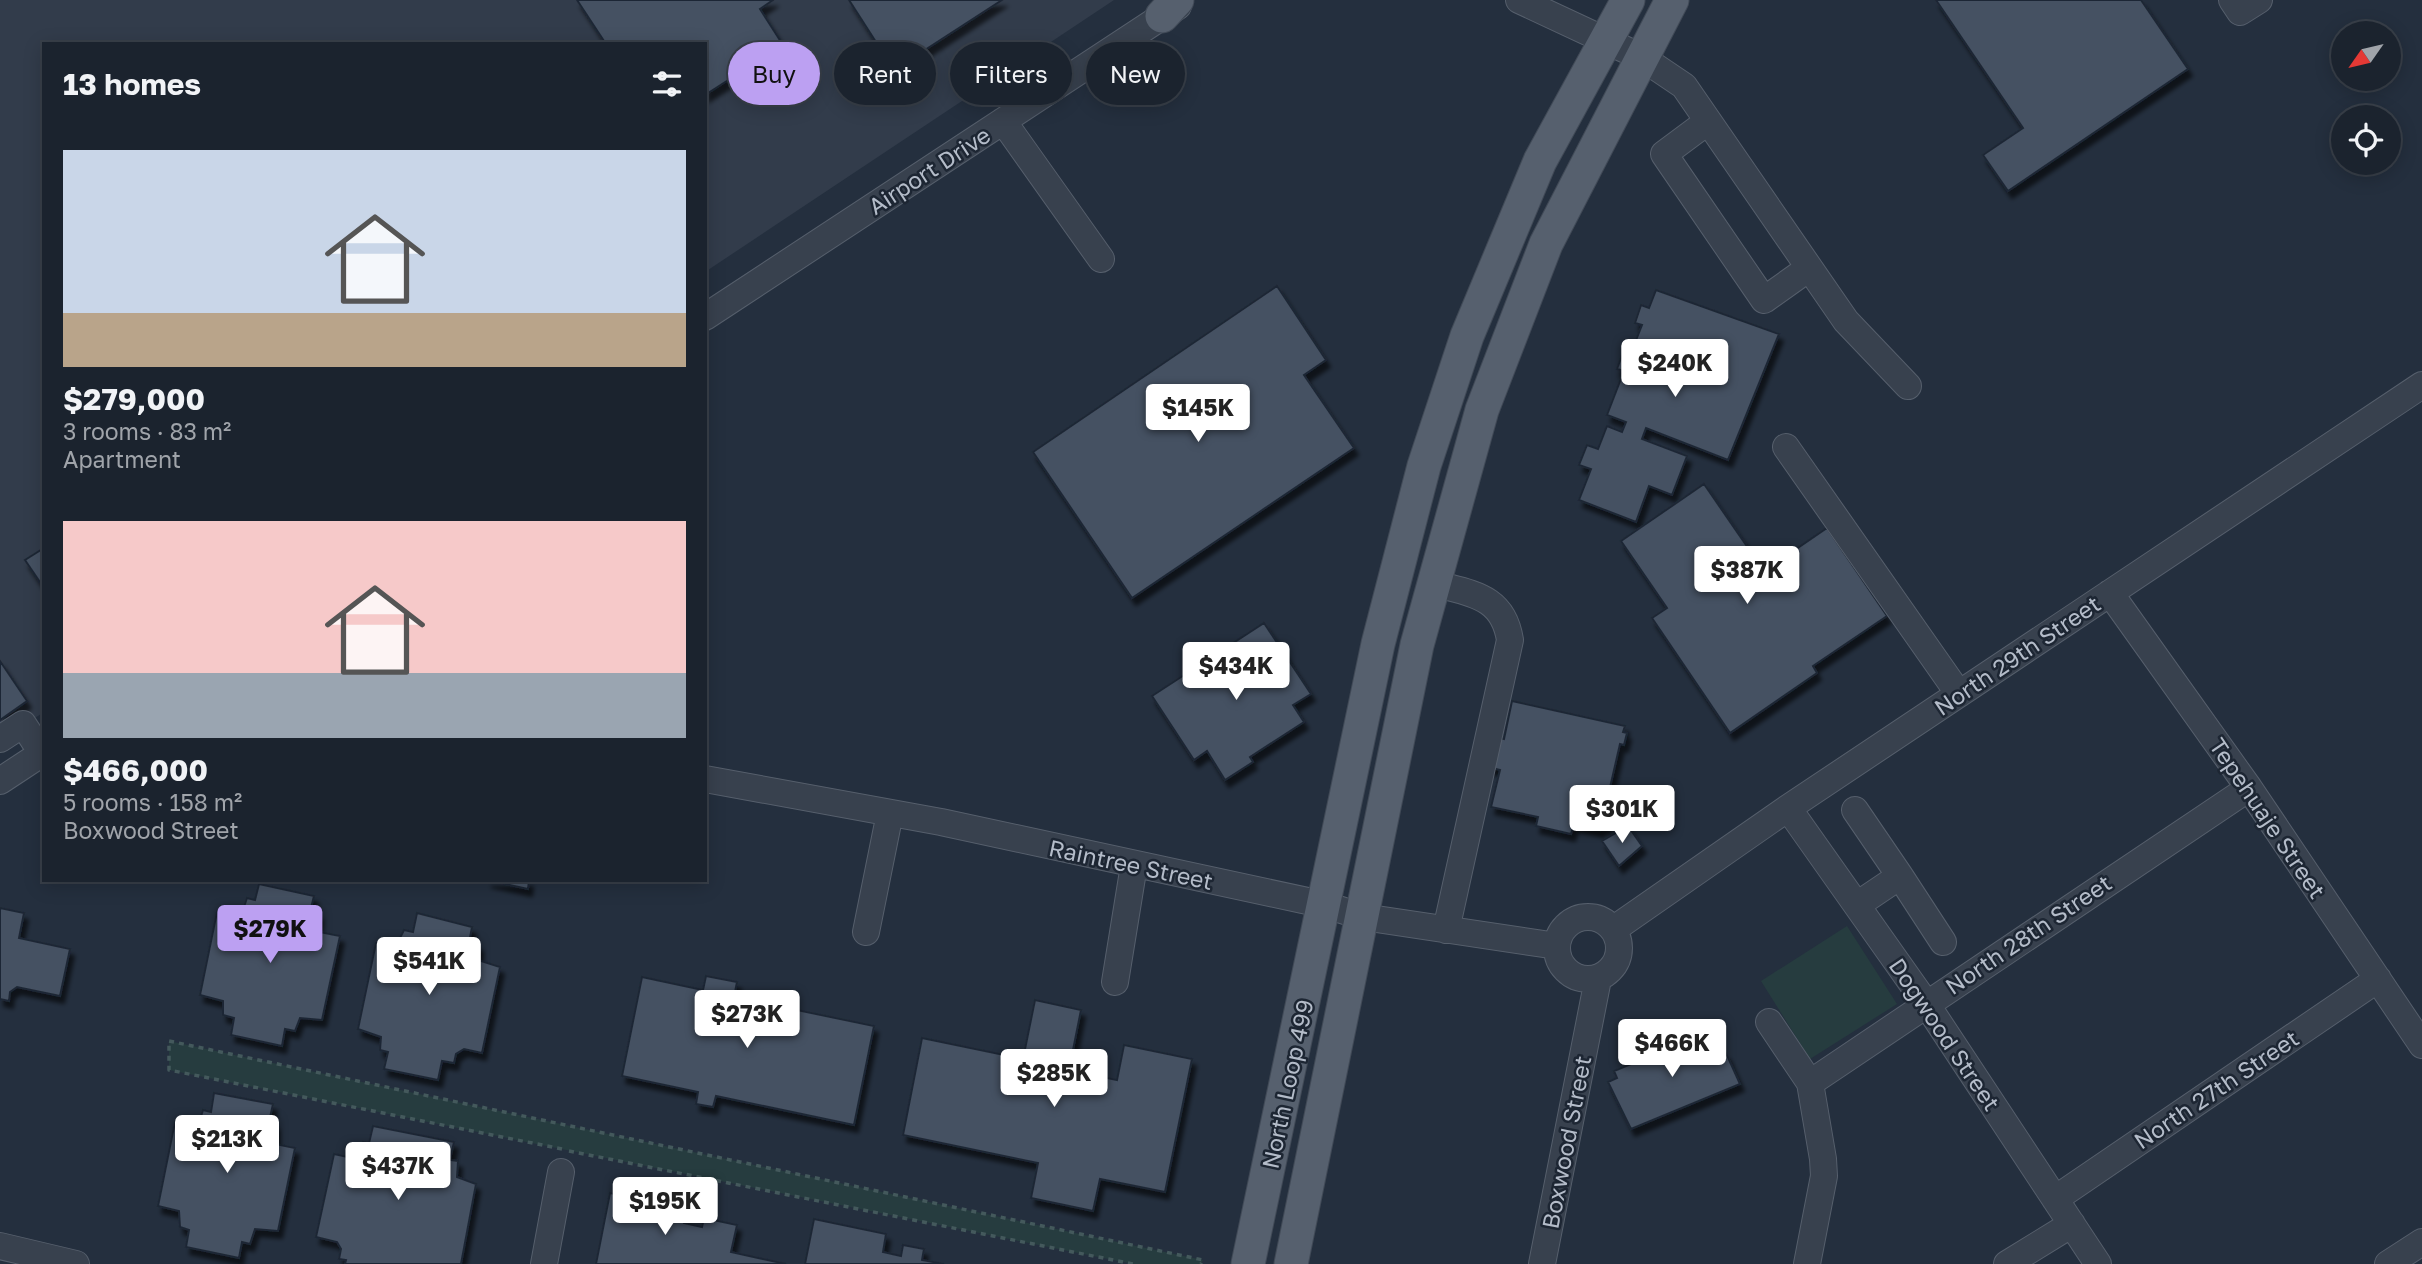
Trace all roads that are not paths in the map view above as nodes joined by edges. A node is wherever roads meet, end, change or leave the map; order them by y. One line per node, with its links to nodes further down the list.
1 (1519, 0): 7 (street)
2 (1628, 0): 7 (main road, North Loop 499)
3 (1672, 0): 8 (main road, North Loop 499)
4 (2232, 0): 5 (street)
5 (2259, 0)
6 (1176, 5): 9 (street, Airport Drive)
7 (1605, 40): 8 (street); 31 (main road, North Loop 499)
8 (1641, 57): 10 (street); 17 (main road, North Loop 499)
9 (1003, 121): 11 (street); 13 (street, Airport Drive)
10 (1707, 122): 12 (street); 12 (street)
11 (1101, 259)
12 (1809, 268): 15 (street)
13 (707, 316)
14 (2422, 385): 18 (street, North 29th Street)
15 (1908, 386)
16 (1786, 447): 19 (street)
17 (1433, 583): 33 (main road, North Loop 499); 35 (street)
18 (2110, 593): 19 (street, North 29th Street); 25 (street, Tepehuaje Street)
19 (1959, 694): 26 (street, North 29th Street)
20 (0, 739): 21 (street)
21 (42, 751)
22 (42, 753): 24 (street)
23 (707, 779): 28 (street, Raintree Street)
24 (0, 781)
25 (2249, 788): 40 (street, Tepehuaje Street); 42 (street, North 28th Street)
26 (1788, 808): 32 (street, Dogwood Street); 34 (street, North 29th Street)
27 (1854, 810): 30 (street)
28 (890, 813): 29 (street, Raintree Street); 36 (street)
29 (1134, 865): 31 (street, Raintree Street); 41 (street)
30 (1899, 876): 32 (street); 37 (street)
31 (1326, 905): 33 (street, Raintree Street); 54 (main road, North Loop 499)
32 (1857, 905): 42 (street, Dogwood Street)
33 (1363, 917): 35 (street, Raintree Street); 55 (main road, North Loop 499)
34 (1614, 929): 38 (street); 39 (street)
35 (1446, 930): 38 (street, Raintree Street)
36 (866, 932)
37 (1943, 942)
38 (1557, 946): 39 (street)
39 (1598, 979): 56 (street, Boxwood Street)
40 (2378, 979): 44 (street, Tepehuaje Street); 47 (street, North 27th Street)
41 (1115, 982)
42 (1926, 1002): 45 (street, North 28th Street); 47 (street, Dogwood Street)
43 (1769, 1022): 45 (street)
44 (2422, 1045)
45 (1810, 1083): 57 (street)
46 (562, 1172): 53 (street)
47 (2055, 1199): 48 (street, Dogwood Street)
48 (2072, 1224): 58 (street); 59 (street, Dogwood Street)
49 (2422, 1242): 60 (street)
50 (0, 1247): 51 (street)
51 (32, 1259): 52 (street)
52 (76, 1264)
53 (544, 1264)
54 (1248, 1264)
55 (1291, 1264)
56 (1542, 1264)
57 (1807, 1264)
58 (2007, 1264)
59 (2098, 1264)
60 (2388, 1264)

